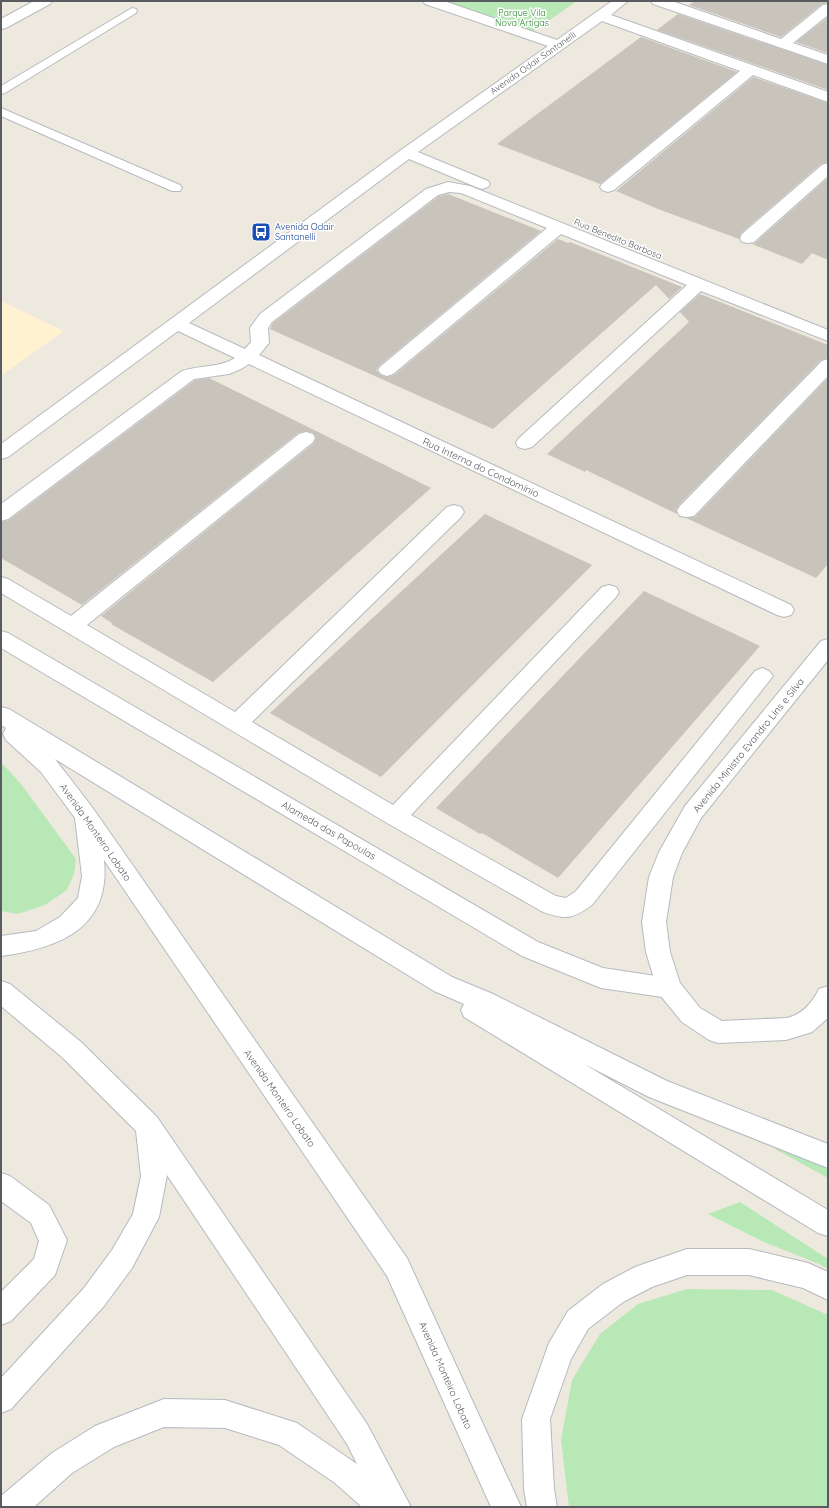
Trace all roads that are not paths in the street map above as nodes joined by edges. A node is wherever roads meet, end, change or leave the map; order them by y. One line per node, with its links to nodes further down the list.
1 (45, 1): 8 (street)
2 (430, 1): 10 (street)
3 (621, 1): 7 (street, Avenida Odair Santanelli)
4 (658, 1): 9 (street)
5 (828, 8): 9 (street)
6 (132, 11): 13 (lane)
7 (601, 16): 10 (street, Avenida Odair Santanelli); 12 (street)
8 (1, 25)
9 (783, 44): 11 (street)
10 (559, 46): 16 (street, Avenida Odair Santanelli)
11 (828, 60)
12 (751, 69): 14 (street); 18 (street)
13 (1, 91)
14 (828, 97)
15 (1, 112): 19 (lane)
16 (407, 153): 23 (street, Avenida Odair Santanelli); 24 (street, Rua Benedito Barbosa)
17 (828, 168): 21 (street)
18 (608, 187)
19 (176, 188)
20 (559, 227): 22 (street); 26 (street); 28 (street)
21 (748, 238)
22 (700, 284): 25 (street); 30 (street)
23 (178, 324): 26 (street, Rua Interna do Condomínio); 31 (street, Avenida Odair Santanelli)
24 (828, 324)
25 (828, 336)
26 (248, 357): 34 (street); 37 (street, Rua Interna do Condomínio)
27 (828, 365): 32 (street)
28 (387, 370)
29 (306, 438): 38 (street)
30 (525, 443)
31 (1, 453)
32 (687, 511)
33 (454, 512): 44 (street)
34 (1, 514)
35 (1, 584): 38 (street)
36 (609, 592): 46 (street)
37 (784, 610)
38 (73, 626): 44 (street)
39 (1, 638): 49 (street, Alameda das Papoulas)
40 (828, 646): 49 (street, Avenida Ministro Evandro Lins e Silva)
41 (762, 676): 46 (street)
42 (1, 715): 48 (street)
43 (1, 723): 45 (street, Avenida Monteiro Lobato)
44 (237, 723): 46 (street)
45 (84, 813): 47 (street); 64 (street, Avenida Monteiro Lobato)
46 (395, 817)
47 (1, 946)
48 (443, 984): 55 (street); 57 (street)
49 (669, 988): 53 (street, Avenida Ministro Evandro Lins e Silva)
50 (1, 991): 54 (street)
51 (828, 996): 53 (street)
52 (828, 1022): 53 (street, Avenida Ministro Evandro Lins e Silva)
53 (802, 1025)
54 (148, 1125): 60 (street); 63 (street)
55 (828, 1156)
56 (1, 1185): 59 (street)
57 (828, 1224)
58 (828, 1287): 65 (street)
59 (1, 1312)
60 (1, 1399)
61 (12, 1507): 62 (street)
62 (385, 1507)
63 (396, 1507)
64 (506, 1507)
65 (542, 1507)

